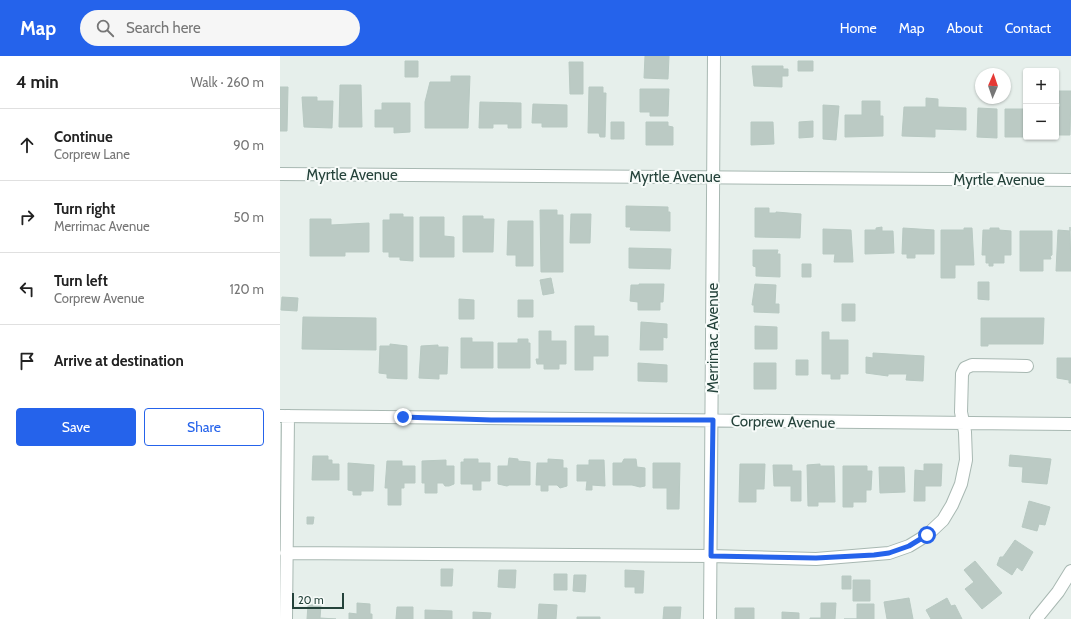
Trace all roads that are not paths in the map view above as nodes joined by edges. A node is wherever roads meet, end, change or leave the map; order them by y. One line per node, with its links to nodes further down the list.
1 (714, 56): 3 (street, Merrimac Avenue)
2 (280, 174): 3 (street, Myrtle Avenue)
3 (714, 178): 4 (street, Myrtle Avenue); 7 (street, Merrimac Avenue)
4 (1071, 180)
5 (1026, 366): 8 (street)
6 (284, 416): 7 (street, Corprew Avenue); 10 (street)
7 (713, 420): 8 (street, Corprew Avenue); 11 (street, Merrimac Avenue)
8 (963, 422): 9 (street, Corprew Avenue); 11 (street)
9 (1071, 424)
10 (286, 553): 11 (street); 13 (street)
11 (711, 556): 14 (street, Merrimac Avenue)
12 (1071, 572): 15 (street)
13 (286, 619)
14 (710, 619)
15 (1036, 619)

